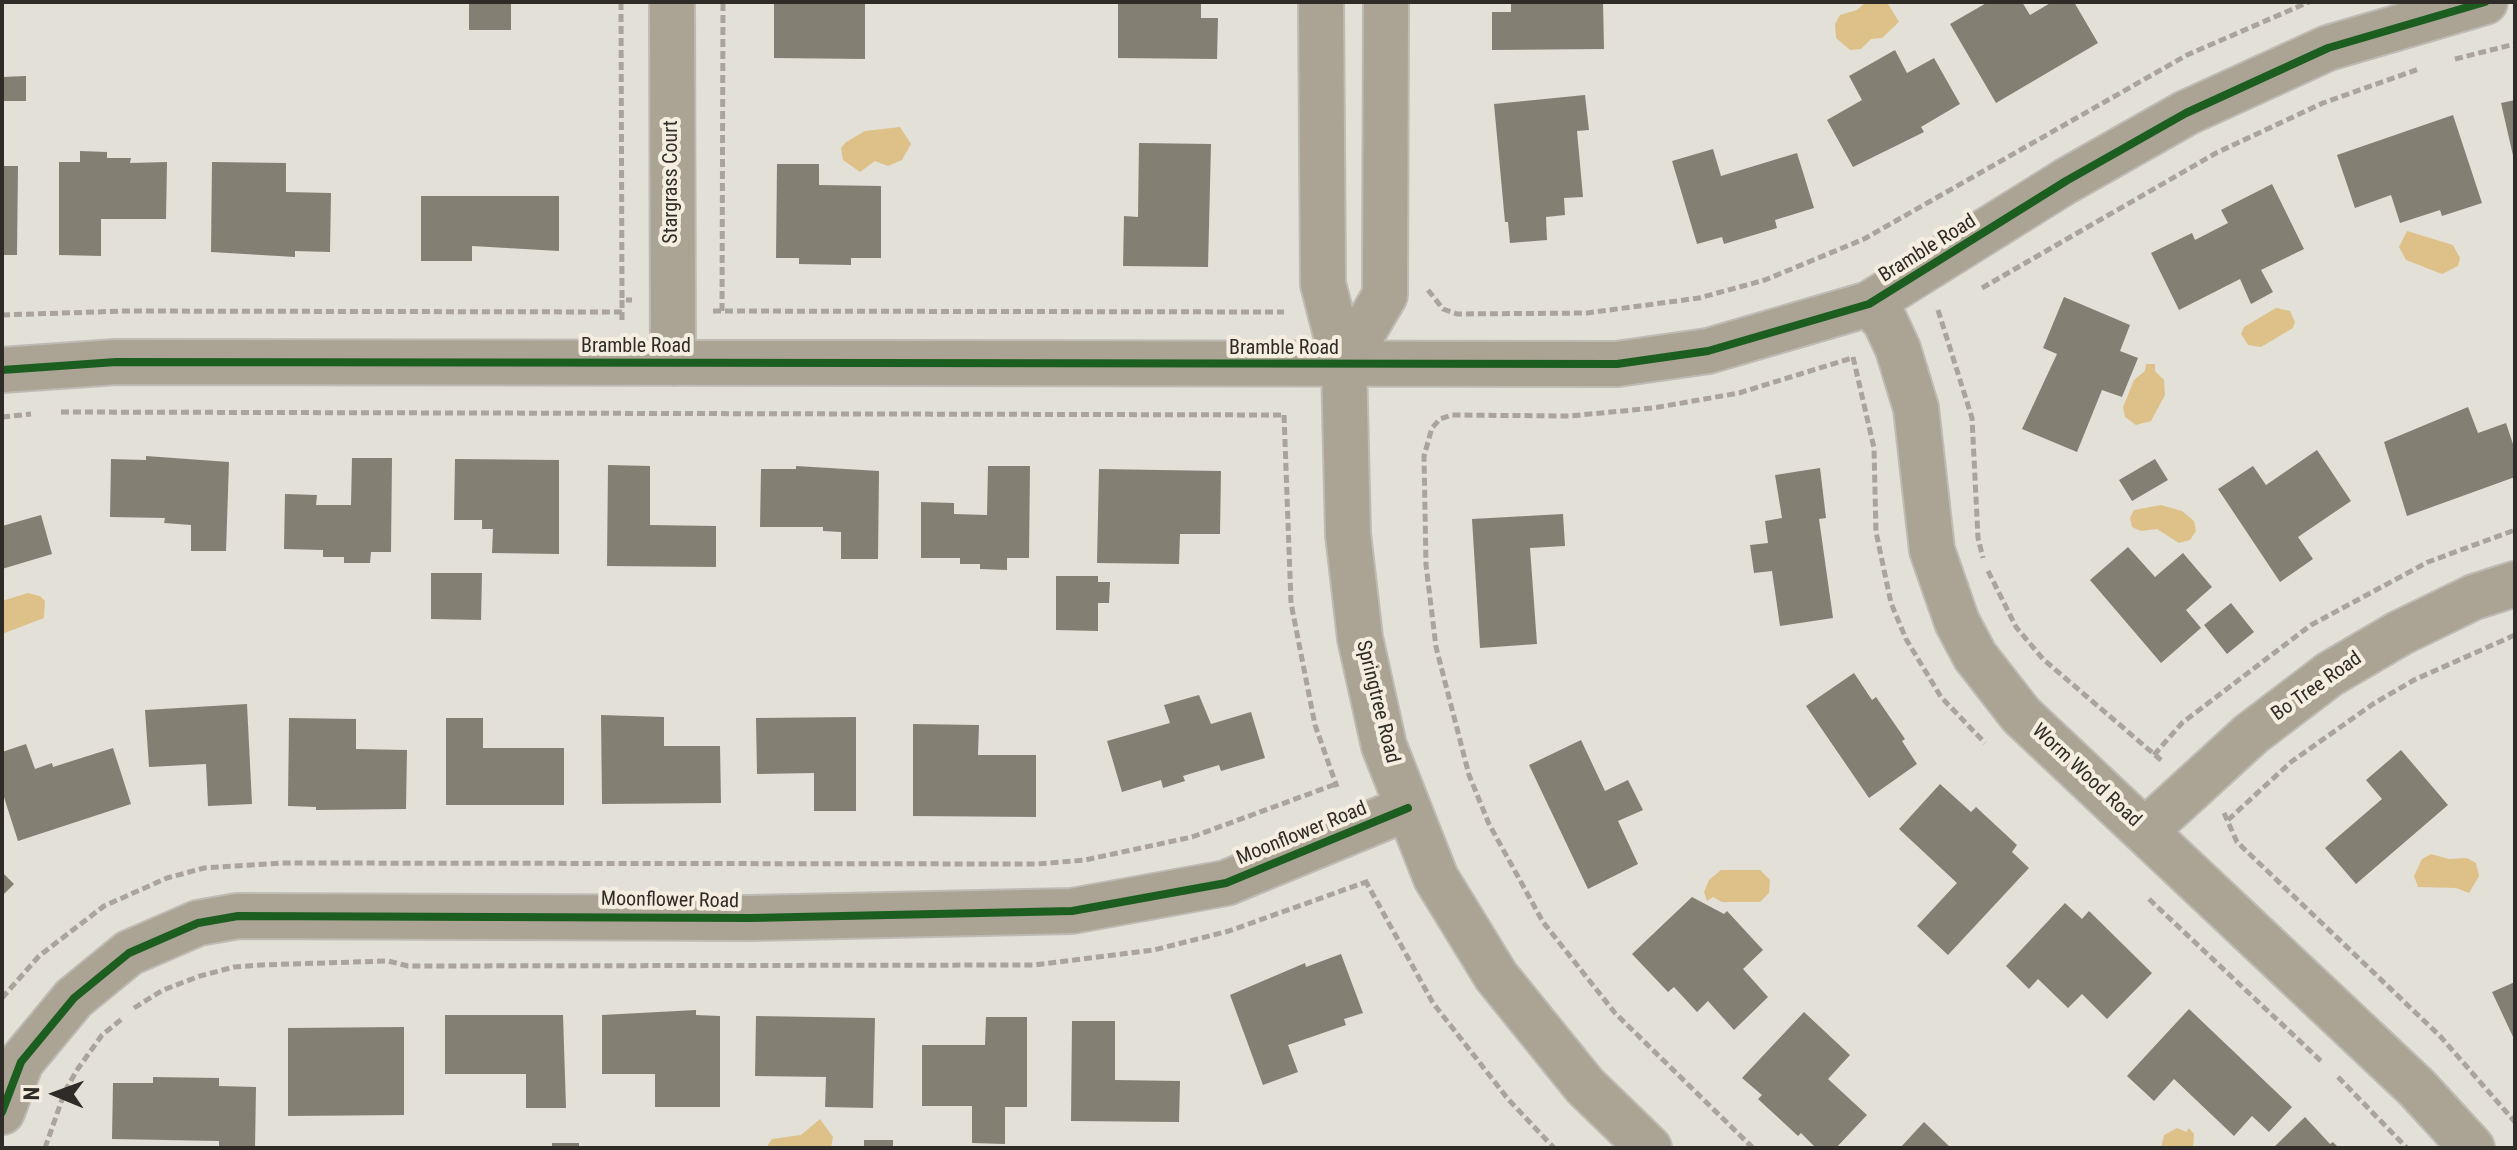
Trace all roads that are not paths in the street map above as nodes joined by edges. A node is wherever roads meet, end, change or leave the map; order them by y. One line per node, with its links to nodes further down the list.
1 (672, 2): 6 (street, Stargrass Court)
2 (1321, 2): 7 (street, Springtree Road)
3 (1386, 2): 7 (street)
4 (2485, 2): 5 (street, Bramble Road)
5 (1869, 304): 7 (street, Bramble Road); 11 (street, Worm Wood Road)
6 (673, 363): 7 (street, Bramble Road); 8 (street, Bramble Road)
7 (1344, 365): 10 (street, Springtree Road)
8 (2, 370)
9 (2515, 584): 11 (street, Bo Tree Road)
10 (1408, 808): 12 (street, Moonflower Road); 13 (street, Springtree Road)
11 (2145, 831): 14 (street, Worm Wood Road)
12 (2, 1112)
13 (1649, 1148)
14 (2472, 1148)

